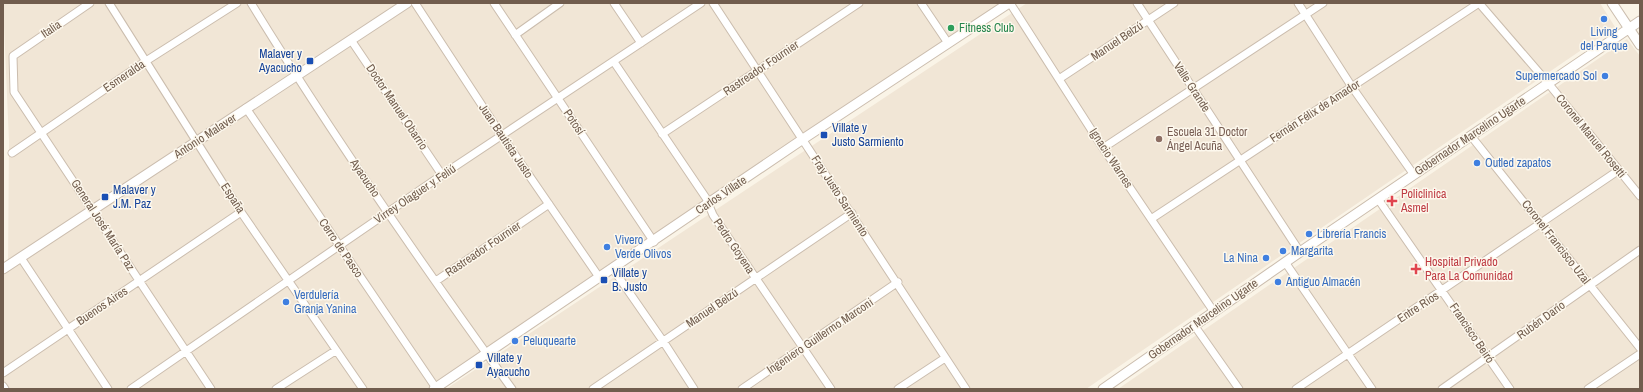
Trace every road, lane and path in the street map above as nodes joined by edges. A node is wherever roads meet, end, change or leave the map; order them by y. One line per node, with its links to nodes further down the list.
1 (90, 3): 30 (street, Italia)
2 (109, 3): 31 (street, España)
3 (237, 3): 31 (street, Esmeralda)
4 (251, 3): 34 (street, Ayacucho)
5 (407, 3): 26 (street, Antonio Malaver)
6 (415, 3): 43 (street, Juan Bautista Justo)
7 (494, 3): 25 (street, Potosí)
8 (560, 3): 25 (street)
9 (614, 3): 27 (street)
10 (701, 3): 27 (street, Virrey Olaguer y Feliú)
11 (713, 3): 33 (street, Fray Justo Sarmiento)
12 (859, 3): 33 (street, Rastreador Fournier)
13 (921, 3): 28 (street)
14 (1010, 3): 28 (street, Carlos Villate); 35 (street, Ignacio Warnes)
15 (1137, 3): 22 (street, Valle Grande)
16 (1174, 3): 22 (street, Manuel Belzú)
17 (1298, 3): 21 (street)
18 (1323, 3): 21 (street)
19 (1479, 3): 36 (street, Coronel Manuel Rosetti); 37 (street, Fernán Félix de Amador)
20 (1612, 3): 24 (street)
21 (1305, 15): 37 (street); 38 (street)
22 (1149, 20): 35 (street, Manuel Belzú); 38 (street, Valle Grande)
23 (1640, 21): 24 (street, Gobernador Marcelino Ugarte)
24 (1629, 29): 29 (street); 36 (street, Gobernador Marcelino Ugarte)
25 (515, 34): 39 (street, Potosí)
26 (351, 40): 34 (street, Antonio Malaver); 51 (street, Doctor Manuel Obarrio)
27 (641, 43): 32 (street, Virrey Olaguer y Feliú)
28 (948, 44): 45 (street, Carlos Villate)
29 (1640, 45)
30 (13, 56): 41 (street, General José María Paz)
31 (146, 61): 41 (street, Esmeralda); 46 (street, España)
32 (614, 62): 39 (street, Virrey Olaguer y Feliú); 42 (street, Pedro Goyena)
33 (758, 70): 42 (street, Rastreador Fournier); 45 (street, Fray Justo Sarmiento)
34 (296, 76): 40 (street, Antonio Malaver); 59 (street, Ayacucho)
35 (1059, 79): 47 (street, Ignacio Warnes)
36 (1548, 84): 44 (street, Gobernador Marcelino Ugarte); 50 (street, Coronel Manuel Rosetti)
37 (1352, 87): 49 (street, Fernán Félix de Amador); 52 (street)
38 (1193, 89): 47 (street); 49 (street, Valle Grande)
39 (558, 98): 43 (street, Virrey Olaguer y Feliú); 63 (street, Potosí)
40 (246, 108): 46 (street, Antonio Malaver); 64 (street, Cerro de Pasco)
41 (40, 133): 48 (street, Esmeralda); 57 (street, General José María Paz)
42 (662, 134): 56 (street, Pedro Goyena)
43 (502, 136): 51 (street, Virrey Olaguer y Feliú); 55 (street, Juan Bautista Justo)
44 (1471, 136): 52 (street, Gobernador Marcelino Ugarte); 62 (street, Coronel Francisco Uzal)
45 (803, 139): 56 (street, Carlos Villate); 60 (street, Fray Justo Sarmiento)
46 (196, 141): 57 (street, Antonio Malaver); 58 (street, España)
47 (1103, 148): 61 (street, Ignacio Warnes)
48 (12, 153)
49 (1240, 160): 61 (street, Fernán Félix de Amador); 66 (street, Valle Grande)
50 (1619, 170): 53 (street, Coronel Manuel Rosetti); 62 (street, Entre Ríos)
51 (442, 174): 59 (street, Virrey Olaguer y Feliú)
52 (1414, 175): 54 (street, Gobernador Marcelino Ugarte)
53 (1640, 196)
54 (1378, 199): 66 (street, Gobernador Marcelino Ugarte); 78 (street, Francisco Beiró)
55 (549, 204): 71 (street, Juan Bautista Justo); 75 (street, Rastreador Fournier)
56 (708, 204): 63 (street, Carlos Villate); 72 (street, Pedro Goyena)
57 (94, 210): 67 (street, Antonio Malaver); 73 (street, General José María Paz)
58 (241, 212): 73 (street, Buenos Aires); 74 (street, España)
59 (388, 212): 64 (street, Virrey Olaguer y Feliú); 75 (street, Ayacucho)
60 (852, 213): 72 (street, Manuel Belzú); 76 (street, Fray Justo Sarmiento)
61 (1151, 219): 79 (street, Ignacio Warnes)
62 (1540, 223): 77 (street, Coronel Francisco Uzal); 78 (street, Entre Ríos)
63 (654, 242): 70 (street, Carlos Villate)
64 (340, 245): 74 (street, Virrey Olaguer y Feliú); 94 (street, Cerro de Pasco)
65 (1640, 250): 77 (street, Rubén Darío)
66 (1300, 252): 68 (street, Gobernador Marcelino Ugarte)
67 (21, 258): 69 (street, Antonio Malaver); 81 (street)
68 (1285, 262): 79 (street, Gobernador Marcelino Ugarte); 88 (street)
69 (3, 269)
70 (613, 269): 71 (street, Carlos Villate); 82 (street)
71 (599, 277): 87 (street, Carlos Villate)
72 (756, 278): 82 (street, Manuel Belzú); 83 (street, Pedro Goyena)
73 (139, 281): 81 (street, Buenos Aires); 85 (street, General José María Paz)
74 (288, 281): 85 (street, Virrey Olaguer y Feliú); 86 (street, España)
75 (436, 281): 87 (street, Ayacucho)
76 (898, 282): 83 (street, Ingeniero Guillermo Marconi); 90 (street, Fray Justo Sarmiento)
77 (1590, 285): 84 (street, Coronel Francisco Uzal); 91 (street, Rubén Darío)
78 (1442, 290): 88 (street, Entre Ríos); 91 (street, Francisco Beiró)
79 (1214, 312): 80 (street, Gobernador Marcelino Ugarte)
80 (1194, 325): 108 (street, Gobernador Marcelino Ugarte); 109 (street)
81 (68, 329): 92 (street, Buenos Aires); 96 (street)
82 (664, 341): 102 (street, Manuel Belzú); 103 (street)
83 (803, 347): 104 (street, Ingeniero Guillermo Marconi); 105 (street, Pedro Goyena)
84 (1640, 348)
85 (186, 351): 97 (street, Virrey Olaguer y Feliú); 98 (street, General José María Paz)
86 (335, 351): 99 (street); 100 (street, España)
87 (486, 353): 94 (street, Carlos Villate); 101 (street, Ayacucho)
88 (1347, 353): 110 (street, Entre Ríos); 111 (street)
89 (1640, 354): 114 (street)
90 (945, 358): 106 (street); 107 (street, Fray Justo Sarmiento)
91 (1488, 358): 112 (street, Rubén Darío); 113 (street, Francisco Beiró)
92 (3, 373)
93 (3, 386): 95 (street)
94 (435, 388)
95 (5, 389)
96 (108, 389)
97 (131, 389)
98 (211, 389)
99 (276, 389)
100 (363, 389)
101 (512, 389)
102 (593, 389)
103 (694, 389)
104 (742, 389)
105 (831, 389)
106 (898, 389)
107 (966, 389)
108 (1104, 389)
109 (1239, 389)
110 (1296, 389)
111 (1372, 389)
112 (1442, 389)
113 (1510, 389)
114 (1588, 389)

